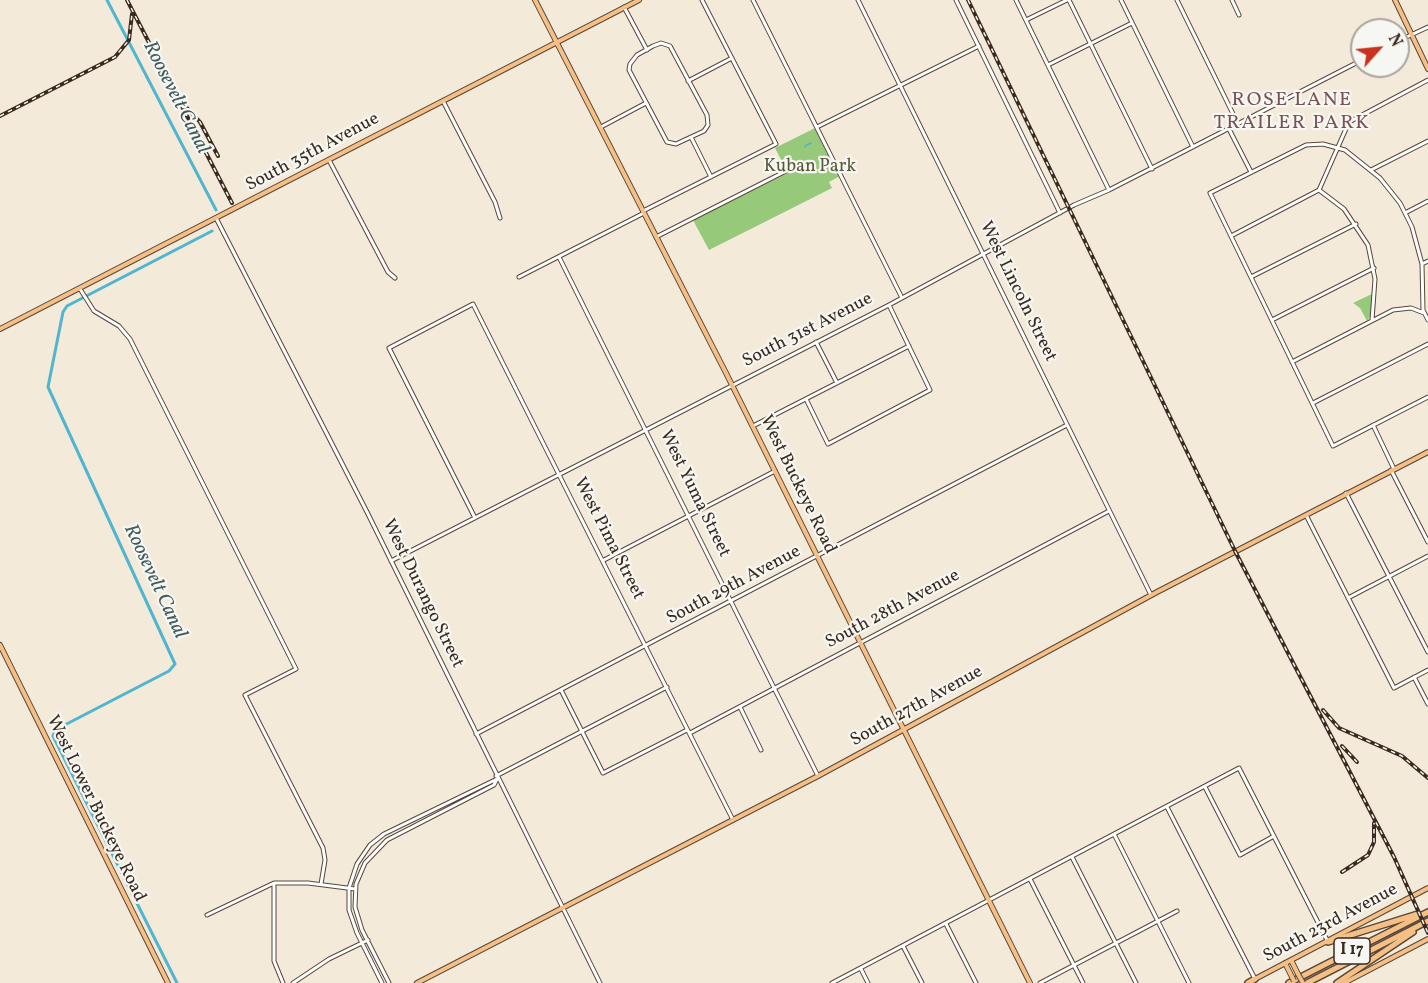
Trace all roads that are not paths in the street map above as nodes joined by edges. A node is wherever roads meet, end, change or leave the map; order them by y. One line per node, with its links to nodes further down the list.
1 (536, 0): 20 (main road, West Buckeye Road)
2 (639, 0): 13 (main road, South 35th Avenue)
3 (702, 0): 24 (street)
4 (753, 0): 35 (street)
5 (858, 0): 30 (street, West Lincoln Street)
6 (956, 0): 22 (street)
7 (1016, 0): 16 (street)
8 (1068, 0): 16 (street); 21 (street)
9 (1121, 0): 17 (street)
10 (1177, 0): 33 (street)
11 (1232, 0): 15 (street)
12 (1395, 0): 19 (main road)
13 (629, 2): 14 (main road, South 35th Avenue)
14 (624, 7): 20 (main road, South 35th Avenue); 23 (street)
15 (1239, 15)
16 (1026, 20): 25 (street)
17 (1132, 23): 21 (street); 39 (street)
18 (1428, 27): 19 (street)
19 (1412, 34): 27 (main road)
20 (556, 40): 31 (main road, South 35th Avenue); 34 (main road, West Buckeye Road)
21 (1090, 44): 25 (street); 42 (street)
22 (979, 46): 30 (street); 51 (street)
23 (647, 50): 29 (street); 32 (street)
24 (732, 58): 29 (street); 46 (street)
25 (1048, 65): 47 (street)
26 (1350, 66): 33 (street, South 31st Avenue)
27 (1428, 69)
28 (1428, 80): 40 (street)
29 (688, 81): 37 (street)
30 (900, 84): 35 (street); 58 (street, West Lincoln Street)
31 (443, 100): 41 (main road, South 35th Avenue); 54 (street)
32 (646, 103): 34 (street); 37 (street)
33 (1238, 124): 36 (street, South 31st Avenue)
34 (601, 127): 50 (main road, West Buckeye Road)
35 (817, 127): 67 (street)
36 (1229, 129): 39 (street, South 31st Avenue); 45 (street)
37 (691, 137): 46 (street)
38 (1428, 141): 43 (street)
39 (1193, 147): 42 (street, South 31st Avenue)
40 (1338, 147): 43 (street); 45 (street); 48 (street)
41 (329, 160): 53 (main road, South 35th Avenue); 64 (street)
42 (1152, 169): 47 (street, South 31st Avenue)
43 (1371, 170): 52 (street)
44 (786, 171): 57 (street)
45 (1251, 172): 56 (street)
46 (711, 177): 50 (street)
47 (1109, 190): 51 (street, South 31st Avenue)
48 (1319, 190): 55 (street); 56 (street)
49 (1428, 201): 52 (street)
50 (644, 212): 57 (main road, West Buckeye Road); 59 (street)
51 (1060, 213): 58 (street, South 31st Avenue)
52 (1405, 213): 61 (street)
53 (216, 218): 66 (main road, South 35th Avenue); 100 (street, West Durango Street)
54 (500, 218)
55 (1356, 224): 62 (street); 63 (street)
56 (1231, 236): 63 (street)
57 (657, 237): 79 (main road, West Buckeye Road)
58 (984, 254): 67 (street, South 31st Avenue); 83 (street, West Lincoln Street)
59 (559, 257): 65 (street); 86 (street, West Yuma Street)
60 (1428, 261): 61 (street)
61 (1422, 264): 69 (street)
62 (1374, 268): 70 (street); 71 (street)
63 (1251, 277): 70 (street)
64 (396, 278)
65 (519, 278)
66 (80, 289): 73 (main road, South 35th Avenue); 131 (street)
67 (901, 296): 68 (street, South 31st Avenue)
68 (889, 304): 74 (street, South 31st Avenue); 76 (street)
69 (1424, 314): 71 (street); 72 (street)
70 (1272, 320): 77 (street)
71 (1372, 320): 77 (street)
72 (1428, 320)
73 (0, 329)
74 (816, 342): 78 (street); 79 (street, South 31st Avenue)
75 (1428, 344): 82 (street)
76 (909, 346): 78 (street); 81 (street)
77 (1292, 362): 82 (street)
78 (837, 384): 81 (street)
79 (732, 385): 85 (main road, West Buckeye Road); 86 (street, South 31st Avenue)
80 (1428, 397): 84 (street)
81 (806, 399): 85 (street)
82 (1313, 404): 84 (street)
83 (1067, 425): 92 (street, West Lincoln Street); 98 (street, South 29th Avenue)
84 (1373, 425): 88 (street)
85 (753, 427): 89 (main road, West Buckeye Road)
86 (647, 429): 90 (street, South 31st Avenue); 94 (street, West Yuma Street)
87 (1428, 452): 88 (main road, South 27th Avenue)
88 (1393, 470): 91 (main road, South 27th Avenue); 96 (street)
89 (775, 471): 94 (street); 98 (main road, West Buckeye Road)
90 (560, 472): 95 (street, South 31st Avenue); 95 (street, West Pima Street); 99 (street, West Pima Street)
91 (1346, 493): 93 (main road, South 27th Avenue); 101 (street)
92 (1109, 511): 102 (street, West Lincoln Street); 105 (street, South 28th Avenue)
93 (1305, 514): 102 (main road, South 27th Avenue); 103 (street)
94 (689, 516): 99 (street); 104 (street, West Yuma Street)
95 (475, 518): 100 (street, South 31st Avenue)
96 (1428, 542)
97 (1428, 556): 101 (street)
98 (818, 557): 104 (street, South 29th Avenue); 105 (main road, West Buckeye Road)
99 (604, 560): 107 (street, West Pima Street)
100 (391, 561): 119 (street, West Durango Street)
101 (1389, 577): 103 (street); 108 (street)
102 (1151, 595): 116 (main road, South 27th Avenue)
103 (1348, 598): 110 (street)
104 (732, 602): 107 (street, South 29th Avenue); 112 (street, West Yuma Street)
105 (860, 644): 112 (street, South 28th Avenue); 116 (main road, West Buckeye Road)
106 (0, 645): 154 (main road, West Lower Buckeye Road)
107 (647, 646): 111 (street, West Pima Street); 113 (street, South 29th Avenue)
108 (1428, 652)
109 (1428, 670): 110 (street)
110 (1414, 677): 114 (street)
111 (667, 687): 117 (street); 118 (street, West Pima Street)
112 (775, 688): 115 (street, South 28th Avenue); 121 (street, West Yuma Street)
113 (561, 690): 117 (street); 119 (street, South 29th Avenue)
114 (1428, 704)
115 (740, 706): 118 (street, South 28th Avenue); 120 (street)
116 (903, 730): 121 (main road, South 27th Avenue); 135 (main road, West Buckeye Road)
117 (581, 731): 118 (street, South 28th Avenue); 122 (street)
118 (689, 731): 125 (street, West Pima Street)
119 (476, 735): 122 (street, West Durango Street)
120 (761, 750)
121 (818, 776): 125 (main road, South 27th Avenue)
122 (496, 778): 132 (street); 134 (street); 136 (street, West Durango Street)
123 (1204, 786): 124 (street); 127 (street); 127 (street)
124 (1167, 807): 126 (street); 153 (street)
125 (733, 820): 136 (main road, South 27th Avenue)
126 (1114, 834): 128 (street); 140 (street)
127 (1274, 836): 145 (street)
128 (1072, 856): 129 (street); 147 (street)
129 (1030, 879): 135 (street); 151 (street)
130 (274, 883): 131 (street); 139 (street); 155 (street)
131 (321, 884): 132 (street)
132 (350, 888): 134 (street); 146 (street)
133 (1428, 888): 145 (main road, South 23rd Avenue)
134 (355, 889): 144 (street)
135 (989, 901): 142 (street); 165 (main road, West Buckeye Road)
136 (562, 908): 159 (main road, South 27th Avenue); 160 (street, West Durango Street)
137 (1177, 911): 140 (street)
138 (1428, 911): 145 (highway); 171 (highway, I 17)
139 (207, 915)
140 (1158, 921): 147 (street); 169 (street)
141 (1428, 921): 173 (highway, I 17); 174 (highway)
142 (946, 924): 148 (street); 164 (street)
143 (1428, 939): 175 (main road)
144 (368, 940): 146 (street); 158 (street)
145 (1328, 942): 149 (main road, South 23rd Avenue)
146 (362, 943): 156 (street); 157 (street)
147 (1116, 943): 151 (street); 168 (street)
148 (903, 946): 152 (street); 163 (street)
149 (1291, 960): 150 (main road, South 23rd Avenue); 173 (main road, bridge)
150 (1285, 963): 153 (main road, South 23rd Avenue); 172 (main road, bridge)
151 (1074, 965): 166 (street); 167 (street)
152 (860, 968): 161 (street); 162 (street)
153 (1255, 979): 170 (highway)
154 (168, 983)
155 (283, 983)
156 (293, 983)
157 (382, 983)
158 (389, 983)
159 (417, 983)
160 (600, 983)
161 (832, 983)
162 (868, 983)
163 (922, 983)
164 (976, 983)
165 (1030, 983)
166 (1040, 983)
167 (1083, 983)
168 (1136, 983)
169 (1189, 983)
170 (1247, 983)
171 (1289, 983)
172 (1295, 983)
173 (1305, 983)
174 (1337, 983)
175 (1346, 983)

